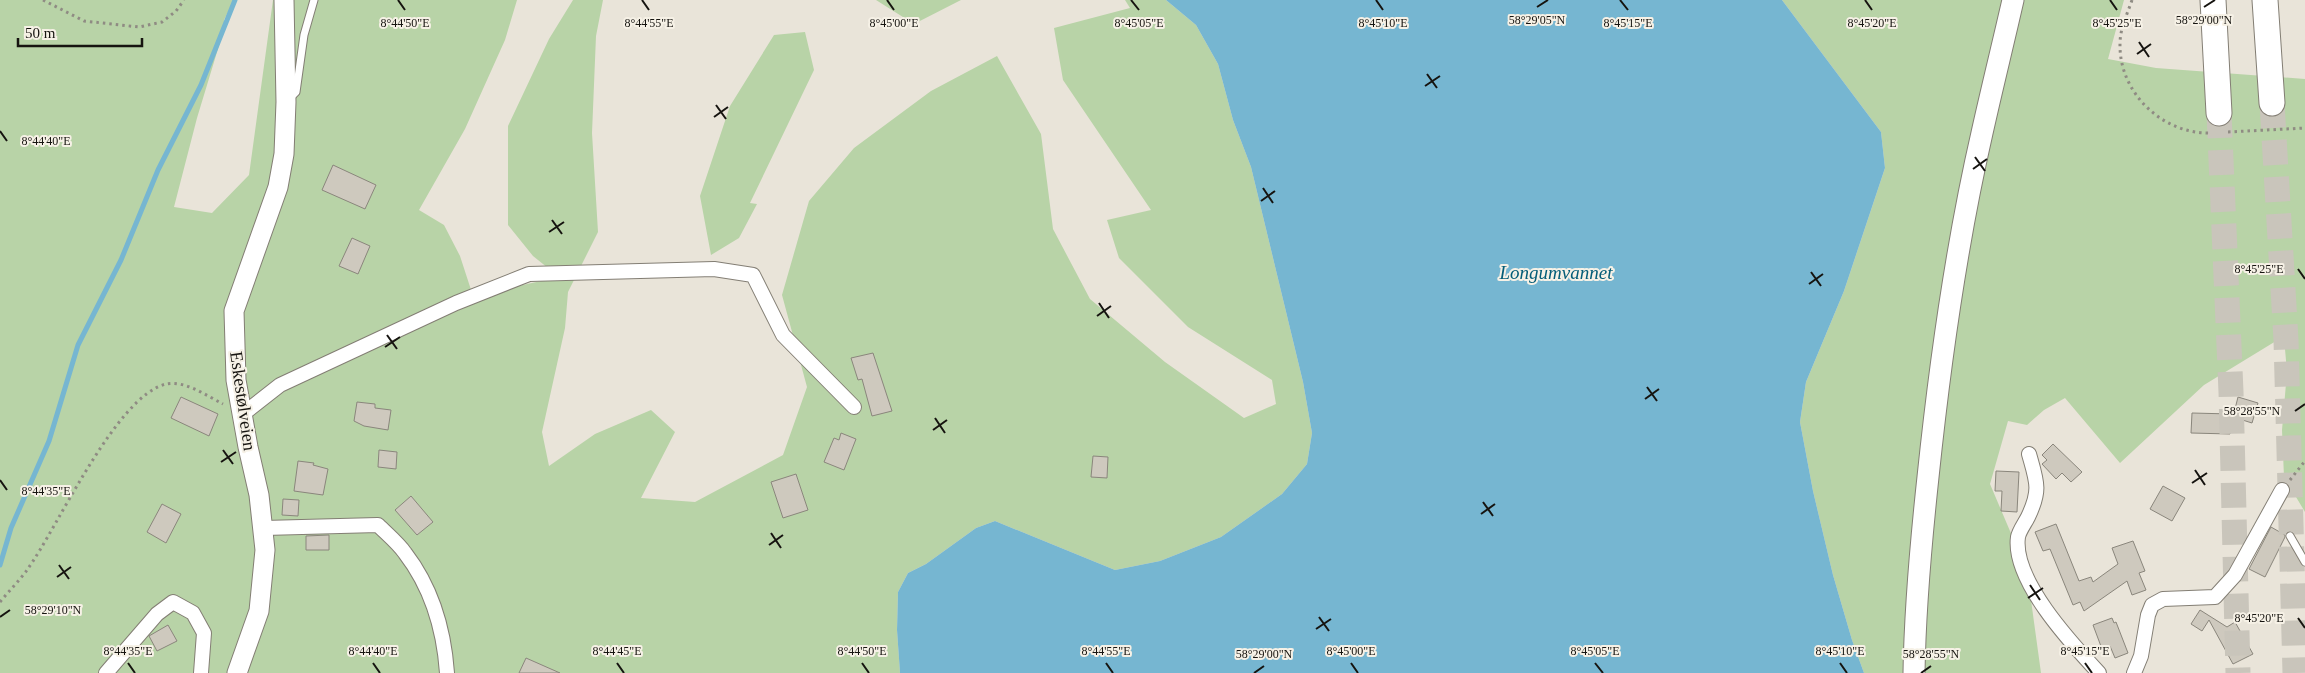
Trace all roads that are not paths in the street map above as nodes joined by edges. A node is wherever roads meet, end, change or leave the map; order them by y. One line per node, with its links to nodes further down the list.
1 (284, 0): 7 (main road, Eskestølveien)
2 (314, 0): 7 (lane, Eskestølveien)
3 (2002, 0): 21 (main road)
4 (2013, 0): 22 (main road)
5 (2212, 0): 9 (highway)
6 (2265, 0): 8 (highway)
7 (286, 102): 11 (main road, Eskestølveien)
8 (2272, 103)
9 (2219, 113)
10 (854, 407): 11 (street)
11 (243, 414): 14 (main road, Eskestølveien)
12 (2029, 454): 23 (street)
13 (2282, 490): 24 (street)
14 (264, 528): 19 (main road, Eskestølveien); 20 (street)
15 (2290, 536): 16 (lane)
16 (2305, 562)
17 (106, 673): 18 (street)
18 (202, 673)
19 (238, 673)
20 (447, 673)
21 (1903, 673)
22 (1914, 673)
23 (2098, 673)
24 (2134, 673)

